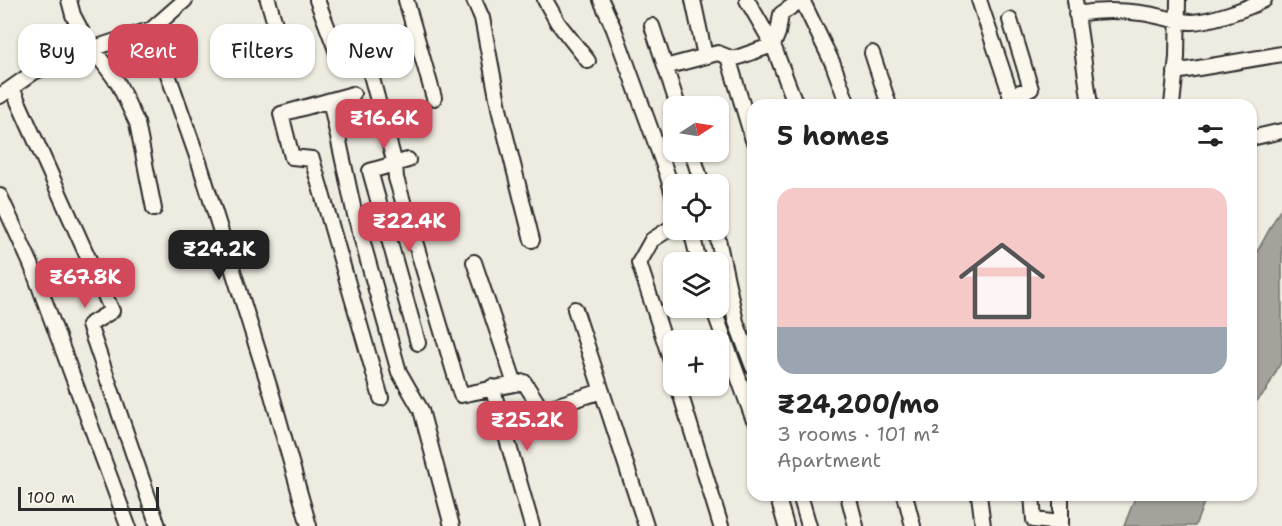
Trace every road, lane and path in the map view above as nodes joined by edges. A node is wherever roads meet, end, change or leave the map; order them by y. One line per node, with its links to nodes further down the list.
1 (69, 0): 18 (street)
2 (268, 0): 20 (street)
3 (317, 0): 21 (street)
4 (406, 0): 39 (street)
5 (474, 0): 56 (street)
6 (546, 0): 29 (street)
7 (603, 0): 52 (street)
8 (693, 0): 27 (street)
9 (747, 0): 23 (street)
10 (801, 0): 23 (street); 41 (street)
11 (979, 0): 43 (street)
12 (1178, 0): 17 (street)
13 (1264, 0): 17 (street)
14 (180, 2): 19 (street)
15 (1076, 7): 17 (street); 45 (street)
16 (1010, 20): 44 (street)
17 (1177, 21): 31 (street)
18 (78, 24)
19 (157, 24)
20 (276, 24)
21 (327, 26)
22 (652, 26): 30 (street)
23 (773, 45): 28 (street); 40 (street)
24 (872, 53): 42 (street)
25 (96, 54): 54 (street)
26 (1282, 54): 31 (street)
27 (705, 56): 28 (street); 30 (street)
28 (728, 57): 48 (street)
29 (588, 61)
30 (665, 67): 38 (street)
31 (1175, 72): 46 (street)
32 (26, 78): 35 (street)
33 (169, 78): 80 (street)
34 (372, 78): 51 (street)
35 (12, 88): 37 (street); 79 (street)
36 (352, 94): 47 (street)
37 (0, 96)
38 (675, 96)
39 (434, 98)
40 (794, 99)
41 (846, 99)
42 (887, 99)
43 (1012, 99)
44 (1014, 99)
45 (1089, 99)
46 (1173, 99)
47 (330, 100): 68 (street); 81 (street)
48 (747, 120)
49 (1282, 131): 50 (street)
50 (1257, 137)
51 (401, 162): 62 (street); 65 (street)
52 (667, 174)
53 (0, 196): 78 (street)
54 (154, 209)
55 (663, 233): 61 (street)
56 (532, 240)
57 (718, 240): 63 (street)
58 (474, 261): 64 (street)
59 (575, 309): 66 (street)
60 (717, 318): 69 (street)
61 (663, 336)
62 (418, 343)
63 (747, 351)
64 (515, 384): 65 (street); 66 (street)
65 (492, 387): 82 (street)
66 (602, 391): 83 (street)
67 (681, 396): 84 (street)
68 (381, 399)
69 (747, 402)
70 (779, 501): 85 (street)
71 (802, 501): 86 (street)
72 (850, 501): 87 (street)
73 (906, 501): 88 (street)
74 (980, 501): 89 (street)
75 (1032, 501): 77 (street)
76 (1061, 501): 77 (street)
77 (1061, 525)
78 (128, 526)
79 (158, 526)
80 (309, 526)
81 (452, 526)
82 (532, 526)
83 (646, 526)
84 (721, 526)
85 (786, 526)
86 (809, 526)
87 (856, 526)
88 (913, 526)
89 (983, 526)

